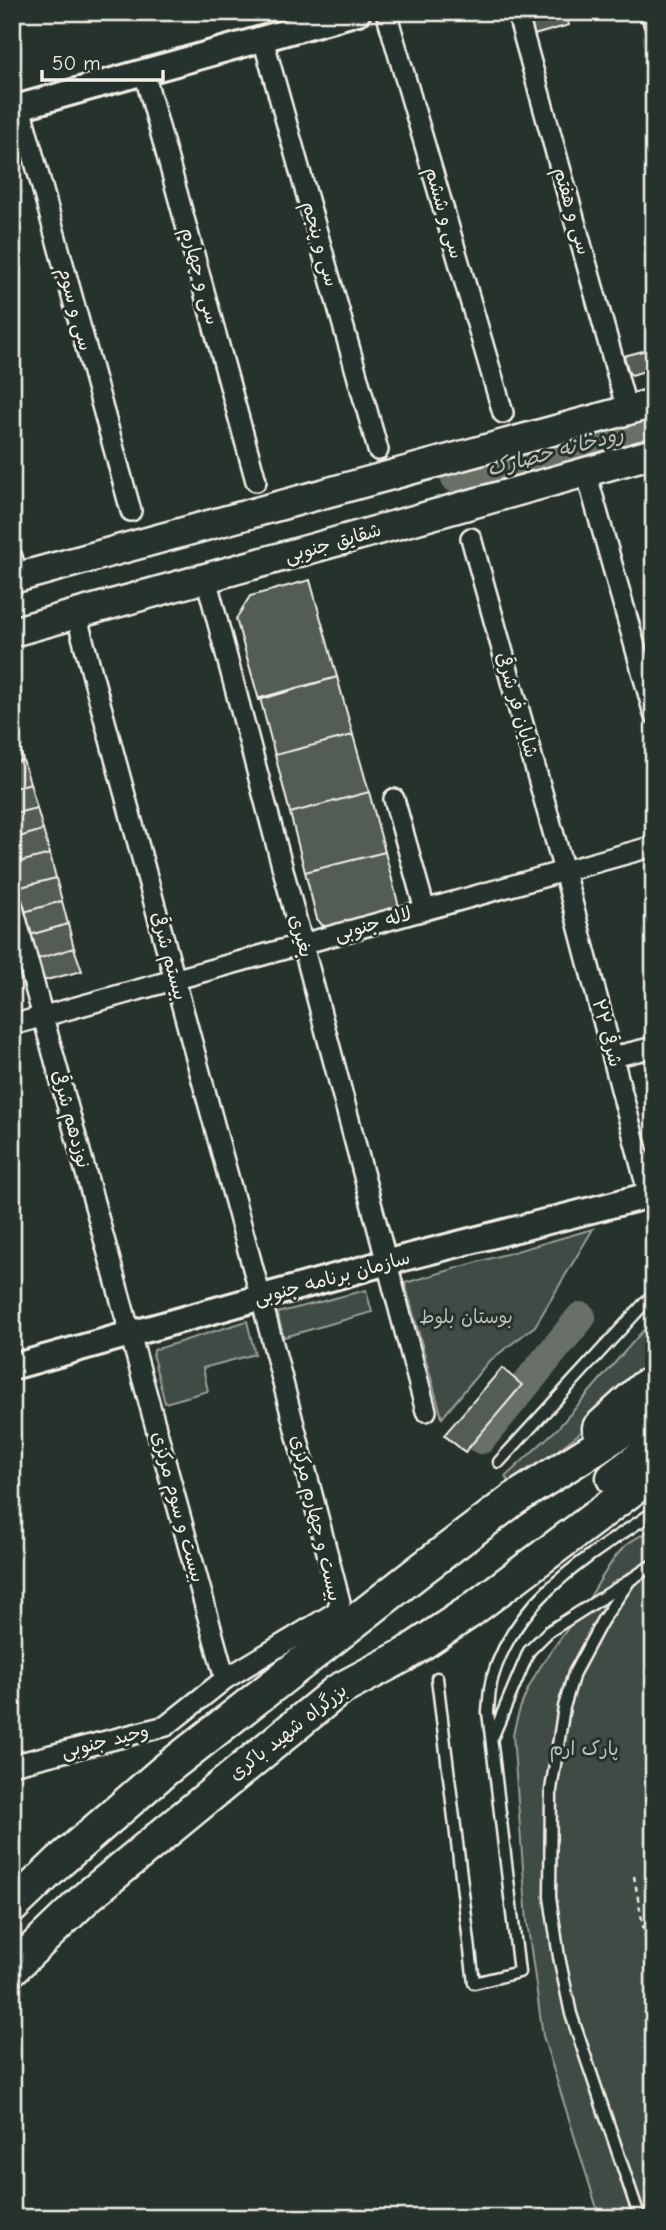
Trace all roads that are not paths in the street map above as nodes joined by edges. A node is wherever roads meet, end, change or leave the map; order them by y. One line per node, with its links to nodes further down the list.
1 (358, 12): 6 (street)
2 (386, 12): 10 (street, سی و ششم)
3 (517, 12): 9 (street, سی و هفتم)
4 (651, 12): 5 (street)
5 (654, 23)
6 (263, 39): 7 (street); 11 (street, سی و پنجم)
7 (144, 72): 8 (street); 14 (street, سی و چهارم)
8 (16, 108): 15 (street, سی و سوم)
9 (641, 406): 17 (main road)
10 (503, 413)
11 (378, 450)
12 (654, 453): 13 (main road, شقایق جنوبی)
13 (586, 472): 18 (main road, شقایق جنوبی); 21 (street)
14 (256, 481)
15 (131, 511)
16 (471, 538): 24 (street, شایان فر شرقی)
17 (14, 567)
18 (206, 578): 19 (main road, شقایق جنوبی); 27 (street, بغیری)
19 (76, 614): 20 (main road, شقایق جنوبی); 28 (street, بیستم شرقی)
20 (12, 632)
21 (654, 714)
22 (394, 799): 26 (street)
23 (654, 846): 24 (street, لاله جنوبی)
24 (564, 871): 26 (street, لاله جنوبی); 32 (street, ۲۲ شرقی)
25 (12, 904): 29 (street, نوزدهم شرقی)
26 (425, 910): 27 (street, لاله جنوبی)
27 (303, 944): 28 (street, لاله جنوبی); 34 (street, بغیری)
28 (175, 980): 29 (street, لاله جنوبی); 36 (street, بیستم شرقی)
29 (43, 1017): 30 (street, لاله جنوبی); 37 (street, نوزدهم شرقی)
30 (12, 1025)
31 (654, 1046): 32 (street)
32 (613, 1056): 33 (street, ۲۲ شرقی)
33 (651, 1195): 34 (street, سازمان برنامه جنوبی)
34 (388, 1262): 36 (street, سازمان برنامه جنوبی); 40 (street, بغیری)
35 (654, 1293): 42 (lane)
36 (261, 1298): 37 (street, سازمان برنامه جنوبی); 48 (street, بیست و چهارم مرکزی)
37 (130, 1334): 38 (street, سازمان برنامه جنوبی); 48 (street, بیست و سوم مرکزی)
38 (12, 1367)
39 (652, 1387): 52 (highway)
40 (426, 1411)
41 (654, 1447): 49 (highway)
42 (499, 1462)
43 (654, 1473): 49 (highway, بزرگراه شهید باکری)
44 (654, 1512): 50 (lane)
45 (654, 1564): 46 (lane)
46 (631, 1580): 50 (lane); 54 (lane)
47 (436, 1678): 50 (lane)
48 (225, 1679): 51 (street, وحید جنوبی)
49 (337, 1691): 53 (highway, بزرگراه شهید باکری)
50 (492, 1738)
51 (12, 1765)
52 (12, 1907)
53 (12, 1969)
54 (640, 2218)

